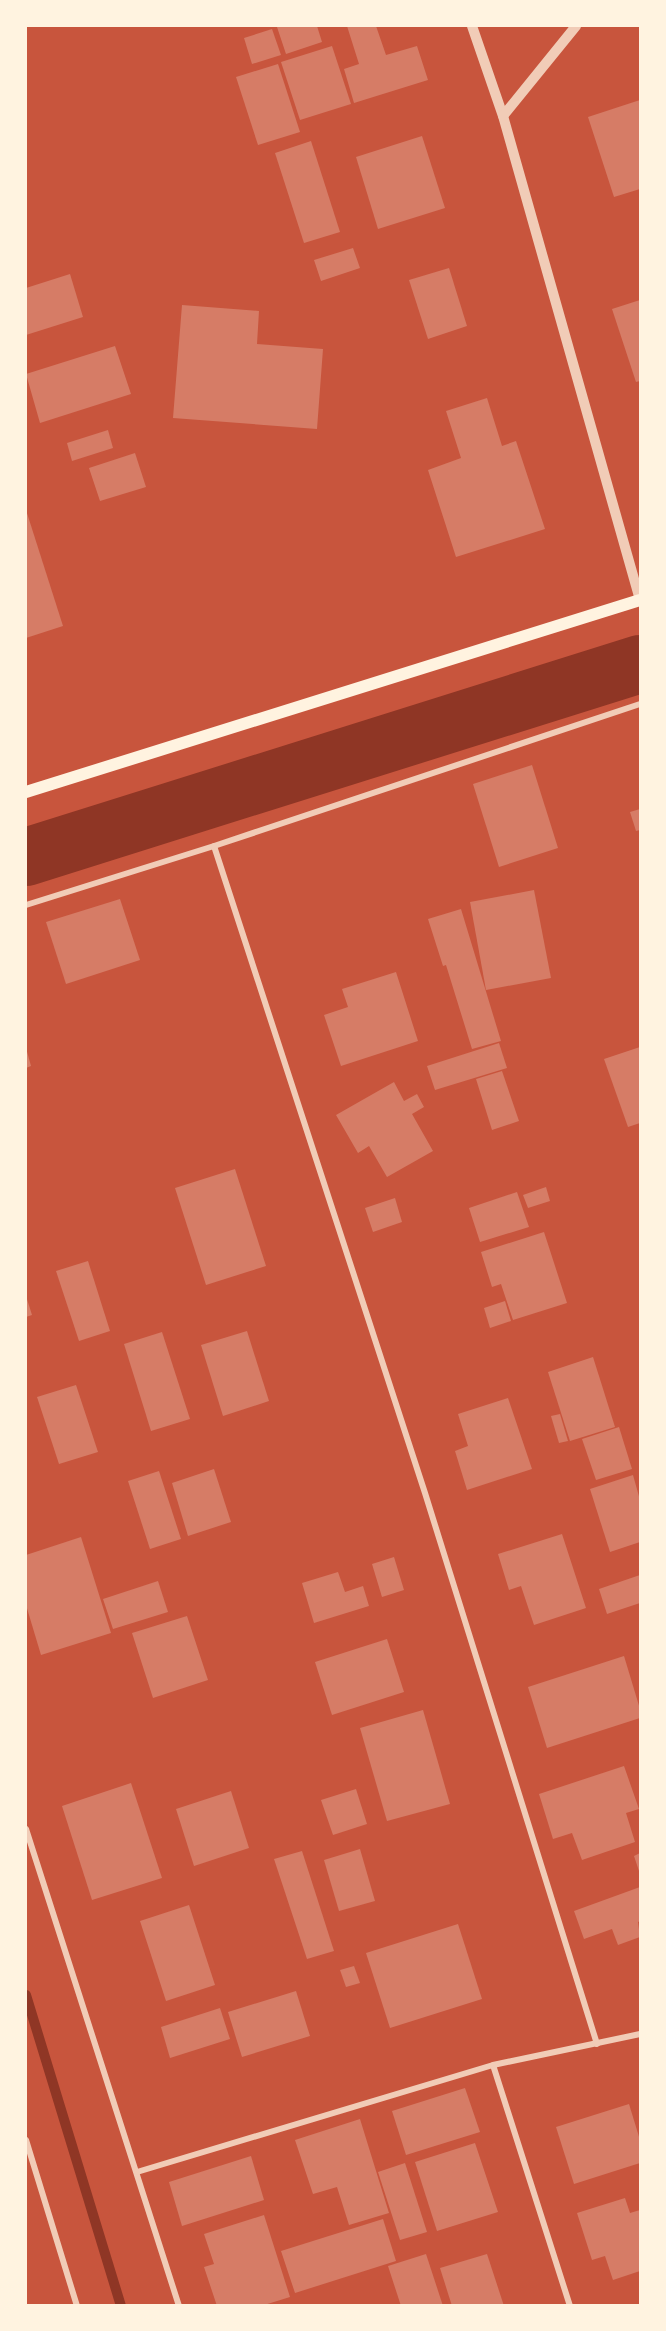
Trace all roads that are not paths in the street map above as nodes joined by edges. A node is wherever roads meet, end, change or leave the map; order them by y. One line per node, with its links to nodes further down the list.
1 (471, 26): 3 (street)
2 (576, 26): 3 (street)
3 (503, 116): 4 (street)
4 (640, 600): 6 (main road)
5 (640, 704): 7 (street)
6 (26, 792)
7 (214, 846): 8 (street); 11 (street)
8 (26, 905)
9 (26, 1829): 14 (street)
10 (640, 2034): 11 (street)
11 (597, 2044): 12 (street)
12 (494, 2065): 14 (street); 17 (street)
13 (26, 2140): 15 (street)
14 (137, 2172): 16 (street)
15 (77, 2306)
16 (179, 2306)
17 (570, 2306)

